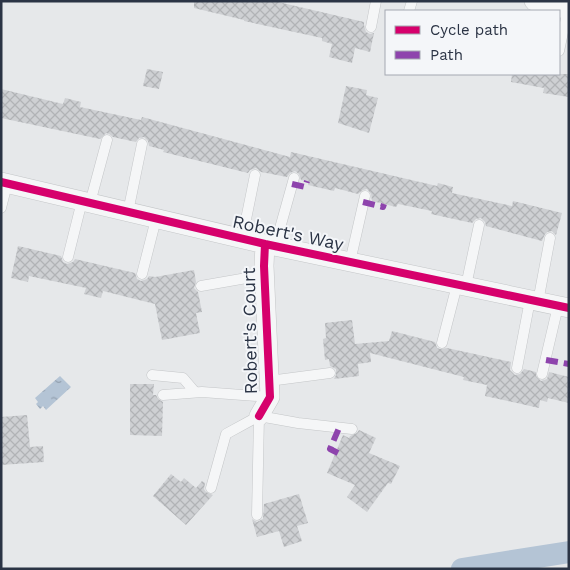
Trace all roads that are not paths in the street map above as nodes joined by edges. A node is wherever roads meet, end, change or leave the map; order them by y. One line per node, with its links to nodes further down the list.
1 (376, 1): 4 (lane)
2 (535, 5): 3 (street)
3 (568, 9): 5 (lane)
4 (371, 27)
5 (560, 47)
6 (107, 140): 12 (lane)
7 (142, 144): 14 (lane)
8 (255, 175): 18 (lane)
9 (294, 178): 19 (lane)
10 (4, 183): 12 (street, Robert's Way); 13 (lane)
11 (365, 196): 21 (lane)
12 (86, 202): 14 (street, Robert's Way); 20 (lane)
13 (1, 208)
14 (128, 212): 15 (street, Robert's Way)
15 (156, 219): 18 (street, Robert's Way); 22 (lane)
16 (479, 225): 25 (lane)
17 (550, 238): 26 (lane)
18 (242, 239): 19 (street, Robert's Way)
19 (270, 245): 21 (street, Robert's Way); 23 (street, Robert's Court)
20 (68, 257)
21 (350, 262): 25 (street, Robert's Way)
22 (142, 274)
23 (264, 275): 24 (lane); 33 (street, Robert's Court)
24 (201, 286)
25 (461, 286): 26 (street, Robert's Way); 28 (lane)
26 (534, 301): 27 (street, Robert's Way); 29 (lane)
27 (564, 307): 31 (lane)
28 (442, 342)
29 (517, 368)
30 (330, 374): 33 (lane)
31 (542, 374)
32 (152, 375): 34 (lane)
33 (270, 389): 34 (lane); 36 (street, Robert's Court)
34 (195, 392): 35 (lane)
35 (163, 395)
36 (259, 416): 37 (lane); 38 (lane); 39 (lane)
37 (352, 429)
38 (211, 488)
39 (257, 515)

